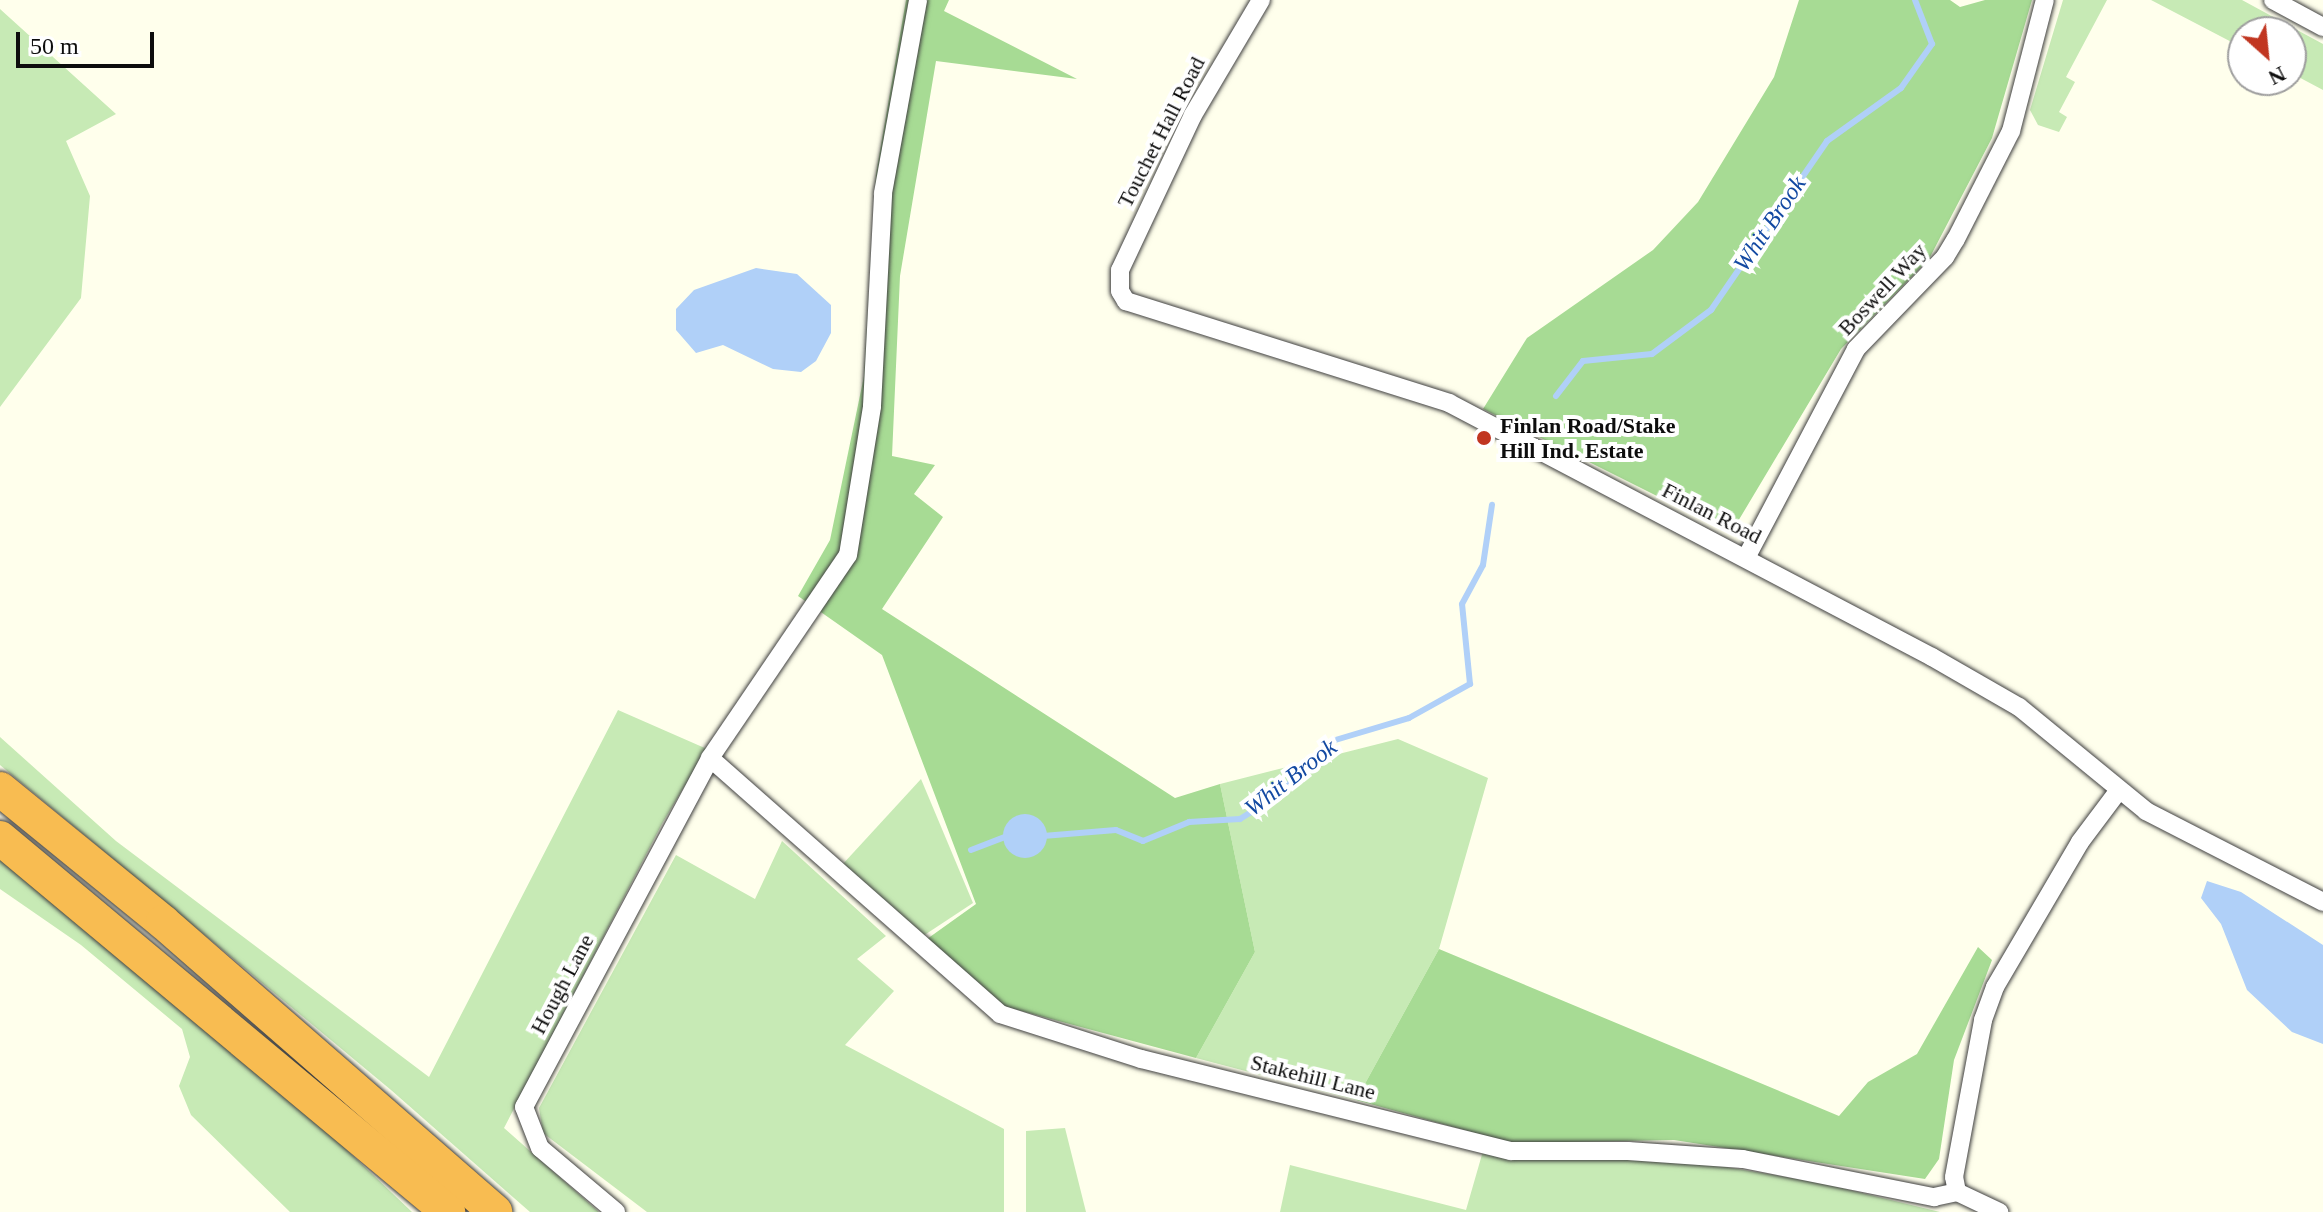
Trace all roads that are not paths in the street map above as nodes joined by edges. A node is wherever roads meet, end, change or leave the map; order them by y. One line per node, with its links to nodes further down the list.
1 (918, 0): 8 (street, Hough Lane)
2 (1261, 0): 6 (street, Touchet Hall Road)
3 (2045, 0): 7 (street, Boswell Way)
4 (2273, 0): 5 (street)
5 (2323, 27)
6 (1120, 291): 7 (street, Finlan Road)
7 (1747, 556): 10 (street, Finlan Road)
8 (710, 758): 13 (street, Stakehill Lane); 16 (street, Hough Lane)
9 (0, 789): 15 (highway)
10 (2119, 790): 12 (street, Finlan Road); 13 (street)
11 (0, 838): 14 (highway)
12 (2323, 902)
13 (1957, 1192): 17 (street, Stakehill Lane)
14 (448, 1212)
15 (495, 1212)
16 (616, 1212)
17 (1999, 1212)

